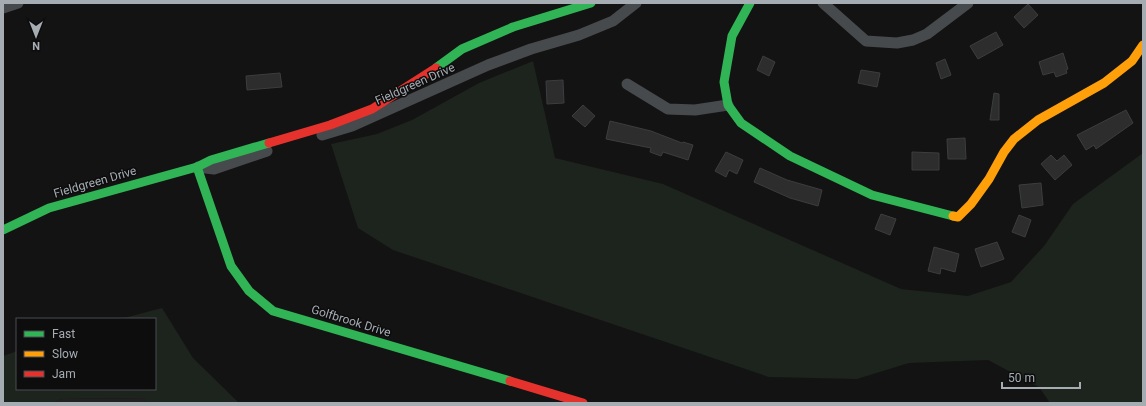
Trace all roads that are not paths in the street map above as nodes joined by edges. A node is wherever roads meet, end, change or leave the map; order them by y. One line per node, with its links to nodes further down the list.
1 (18, 3): 7 (street)
2 (591, 3): 11 (street, Fieldgreen Drive)
3 (636, 3): 11 (street, Fieldgreen Drive)
4 (750, 3): 10 (street)
5 (823, 3): 6 (street)
6 (968, 3)
7 (3, 8)
8 (1143, 46): 10 (street)
9 (627, 84): 10 (street)
10 (728, 105)
11 (197, 166): 12 (street, Fieldgreen Drive); 13 (street, Golfbrook Drive)
12 (3, 230)
13 (583, 403)

